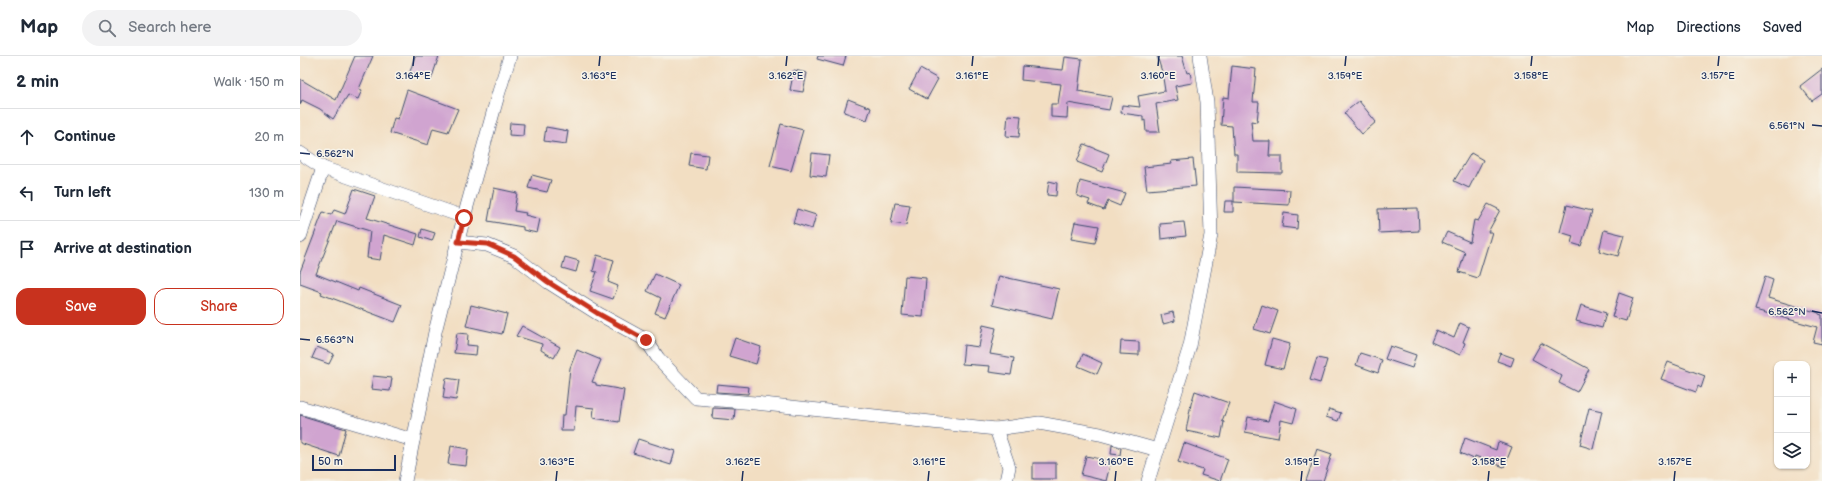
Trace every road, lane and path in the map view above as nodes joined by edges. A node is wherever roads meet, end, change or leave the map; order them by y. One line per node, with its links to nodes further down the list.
1 (510, 56): 5 (street)
2 (1200, 56): 11 (street)
3 (300, 153): 4 (street)
4 (323, 168): 5 (street); 6 (street)
5 (464, 218): 7 (street)
6 (300, 237)
7 (458, 242): 9 (street); 10 (street)
8 (300, 407): 10 (street)
9 (996, 429): 11 (street); 13 (street)
10 (413, 440): 12 (street)
11 (1158, 450): 14 (street)
12 (405, 481)
13 (1006, 481)
14 (1148, 481)

